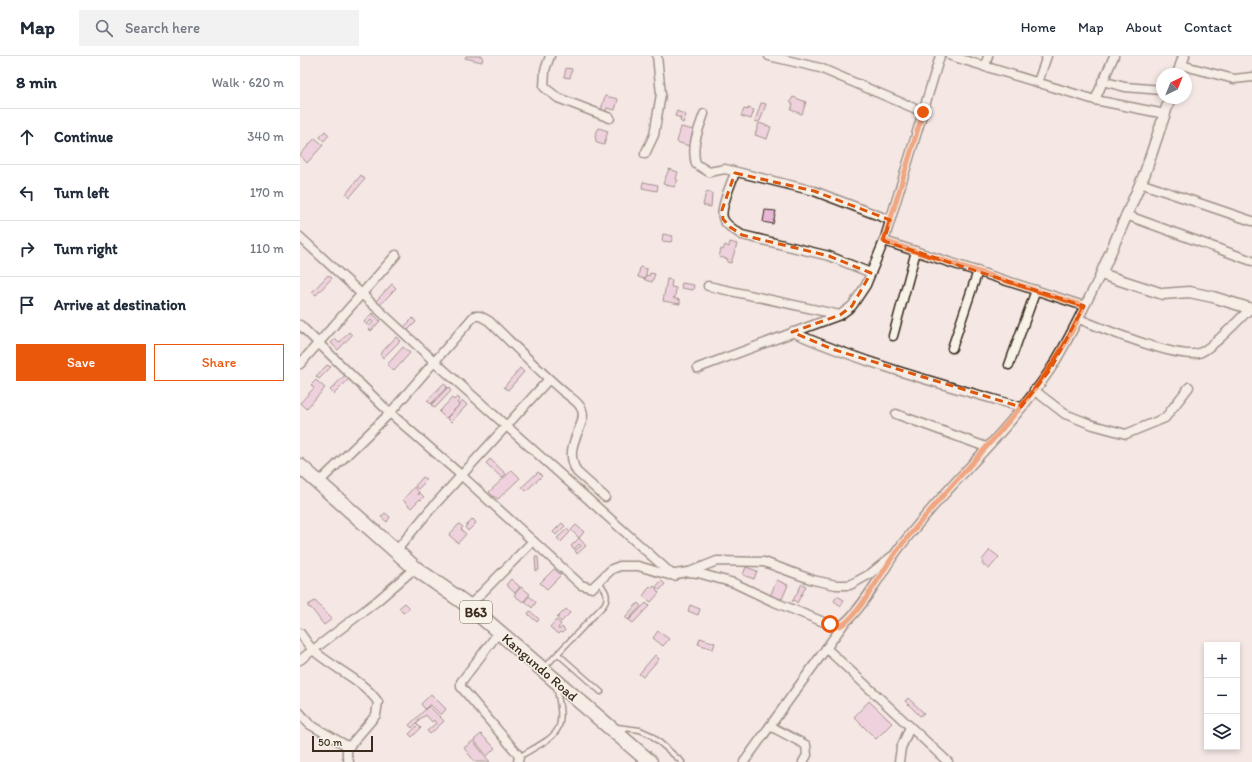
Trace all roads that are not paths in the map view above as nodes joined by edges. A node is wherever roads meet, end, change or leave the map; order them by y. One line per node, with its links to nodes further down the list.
1 (550, 56): 20 (street)
2 (657, 56): 21 (street)
3 (769, 56): 17 (street)
4 (940, 56): 17 (street)
5 (951, 56): 10 (street)
6 (988, 56): 10 (street)
7 (1047, 56): 13 (street)
8 (1114, 56): 12 (street)
9 (1181, 65): 11 (street)
10 (985, 67): 13 (street)
11 (1252, 77)
12 (1102, 81): 14 (street); 15 (street)
13 (1038, 82): 15 (street)
14 (1156, 90)
15 (1095, 100): 19 (street)
16 (1168, 104): 19 (street)
17 (923, 112): 25 (street)
18 (704, 114): 22 (street)
19 (1165, 114): 23 (street)
20 (610, 118)
21 (645, 154)
22 (735, 173): 25 (street); 33 (street)
23 (1140, 183): 24 (street); 26 (street)
24 (1126, 215): 31 (street); 34 (street)
25 (890, 220): 28 (street)
26 (1252, 221)
27 (300, 237): 37 (street)
28 (884, 241): 29 (street); 33 (street)
29 (916, 251): 32 (street); 44 (street)
30 (396, 255): 37 (street)
31 (1252, 261)
32 (978, 271): 36 (street); 46 (street)
33 (871, 273): 40 (street)
34 (1101, 274): 38 (street); 39 (street)
35 (708, 286): 40 (street)
36 (1036, 290): 38 (street); 49 (street)
37 (363, 295): 45 (street); 47 (street)
38 (1084, 306): 41 (street)
39 (1251, 309): 41 (street)
40 (840, 315): 43 (street)
41 (1079, 319): 53 (street)
42 (300, 325): 45 (street)
43 (792, 332): 50 (street); 54 (street)
44 (892, 336)
45 (319, 343): 48 (street); 55 (street)
46 (952, 348)
47 (435, 362): 51 (street); 55 (street); 57 (street)
48 (300, 364)
49 (1009, 365)
50 (698, 368)
51 (549, 379): 57 (street); 60 (street)
52 (1189, 387): 53 (street)
53 (1034, 390): 54 (street)
54 (1021, 407): 58 (street)
55 (390, 413): 61 (street); 63 (street)
56 (896, 414): 58 (street)
57 (507, 426): 61 (street); 62 (street)
58 (986, 447): 67 (street)
59 (300, 466): 63 (highway, Kangundo Road / B63)
60 (574, 466): 62 (street); 64 (street)
61 (461, 475): 65 (street); 66 (street)
62 (568, 480): 70 (street)
63 (318, 483): 66 (highway, Kangundo Road / B63)
64 (605, 497)
65 (533, 540): 71 (street); 72 (street)
66 (396, 551): 68 (highway, Kangundo Road / B63)
67 (894, 556): 69 (street); 73 (street)
68 (415, 568): 72 (highway, Kangundo Road / B63); 77 (street)
69 (688, 572): 70 (street); 73 (street)
70 (674, 576): 71 (street)
71 (599, 582): 78 (lane)
72 (469, 606): 75 (highway, Kangundo Road / B63)
73 (843, 625): 76 (street)
74 (300, 632): 77 (street)
75 (499, 632): 80 (highway, Kangundo Road / B63); 88 (street)
76 (826, 648): 85 (street); 86 (street)
77 (313, 650): 79 (street); 87 (street)
78 (558, 654): 80 (lane); 82 (lane)
79 (300, 660)
80 (543, 669): 81 (highway, Kangundo Road / B63)
81 (554, 679): 84 (highway, Kangundo Road / B63); 88 (lane)
82 (601, 692)
83 (300, 713): 87 (street)
84 (607, 725): 90 (highway, Kangundo Road / B63); 91 (lane)
85 (770, 726): 92 (street); 93 (street)
86 (910, 727): 94 (street); 95 (street)
87 (349, 747): 89 (street)
88 (519, 760)
89 (349, 762)
90 (650, 762)
91 (682, 762)
92 (744, 762)
93 (803, 762)
94 (899, 762)
95 (948, 762)

